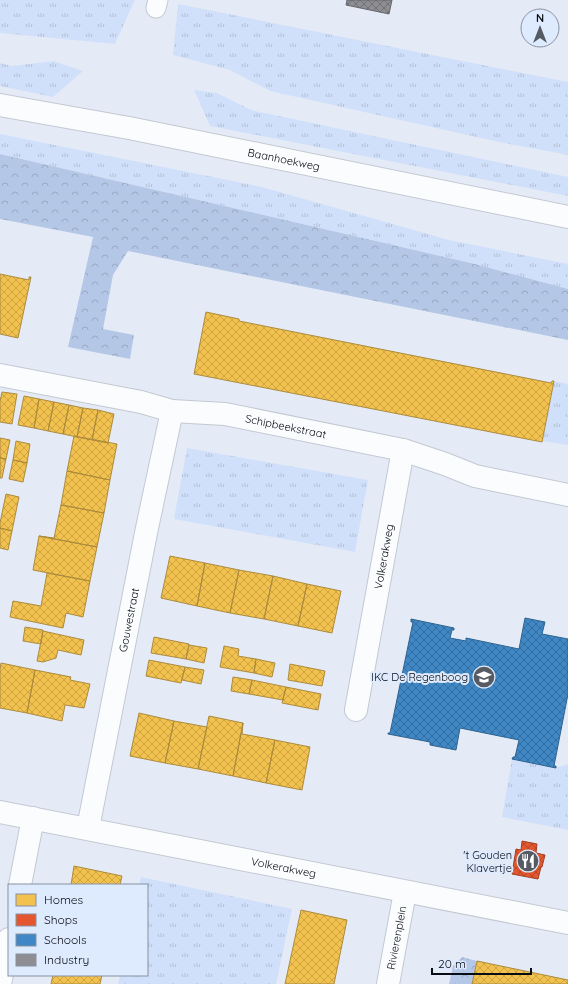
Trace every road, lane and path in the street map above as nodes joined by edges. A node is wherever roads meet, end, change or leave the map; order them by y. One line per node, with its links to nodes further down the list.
1 (0, 105): 2 (street, Baanhoekweg)
2 (568, 216)
3 (0, 375): 4 (street, Schipbeekstraat)
4 (172, 412): 5 (street, Schipbeekstraat); 10 (street, Gouwestraat)
5 (403, 450): 6 (street, Schipbeekstraat); 7 (street, Volkerakweg)
6 (568, 495)
7 (356, 710)
8 (0, 812): 9 (street, Volkerakweg)
9 (33, 818): 10 (street, Volkerakweg); 11 (street)
10 (88, 828): 12 (street, Volkerakweg)
11 (20, 884)
12 (406, 892): 13 (street, Volkerakweg); 16 (street, Rivierenplein)
13 (568, 923)
14 (8, 944): 15 (street)
15 (0, 984)
16 (388, 984)

